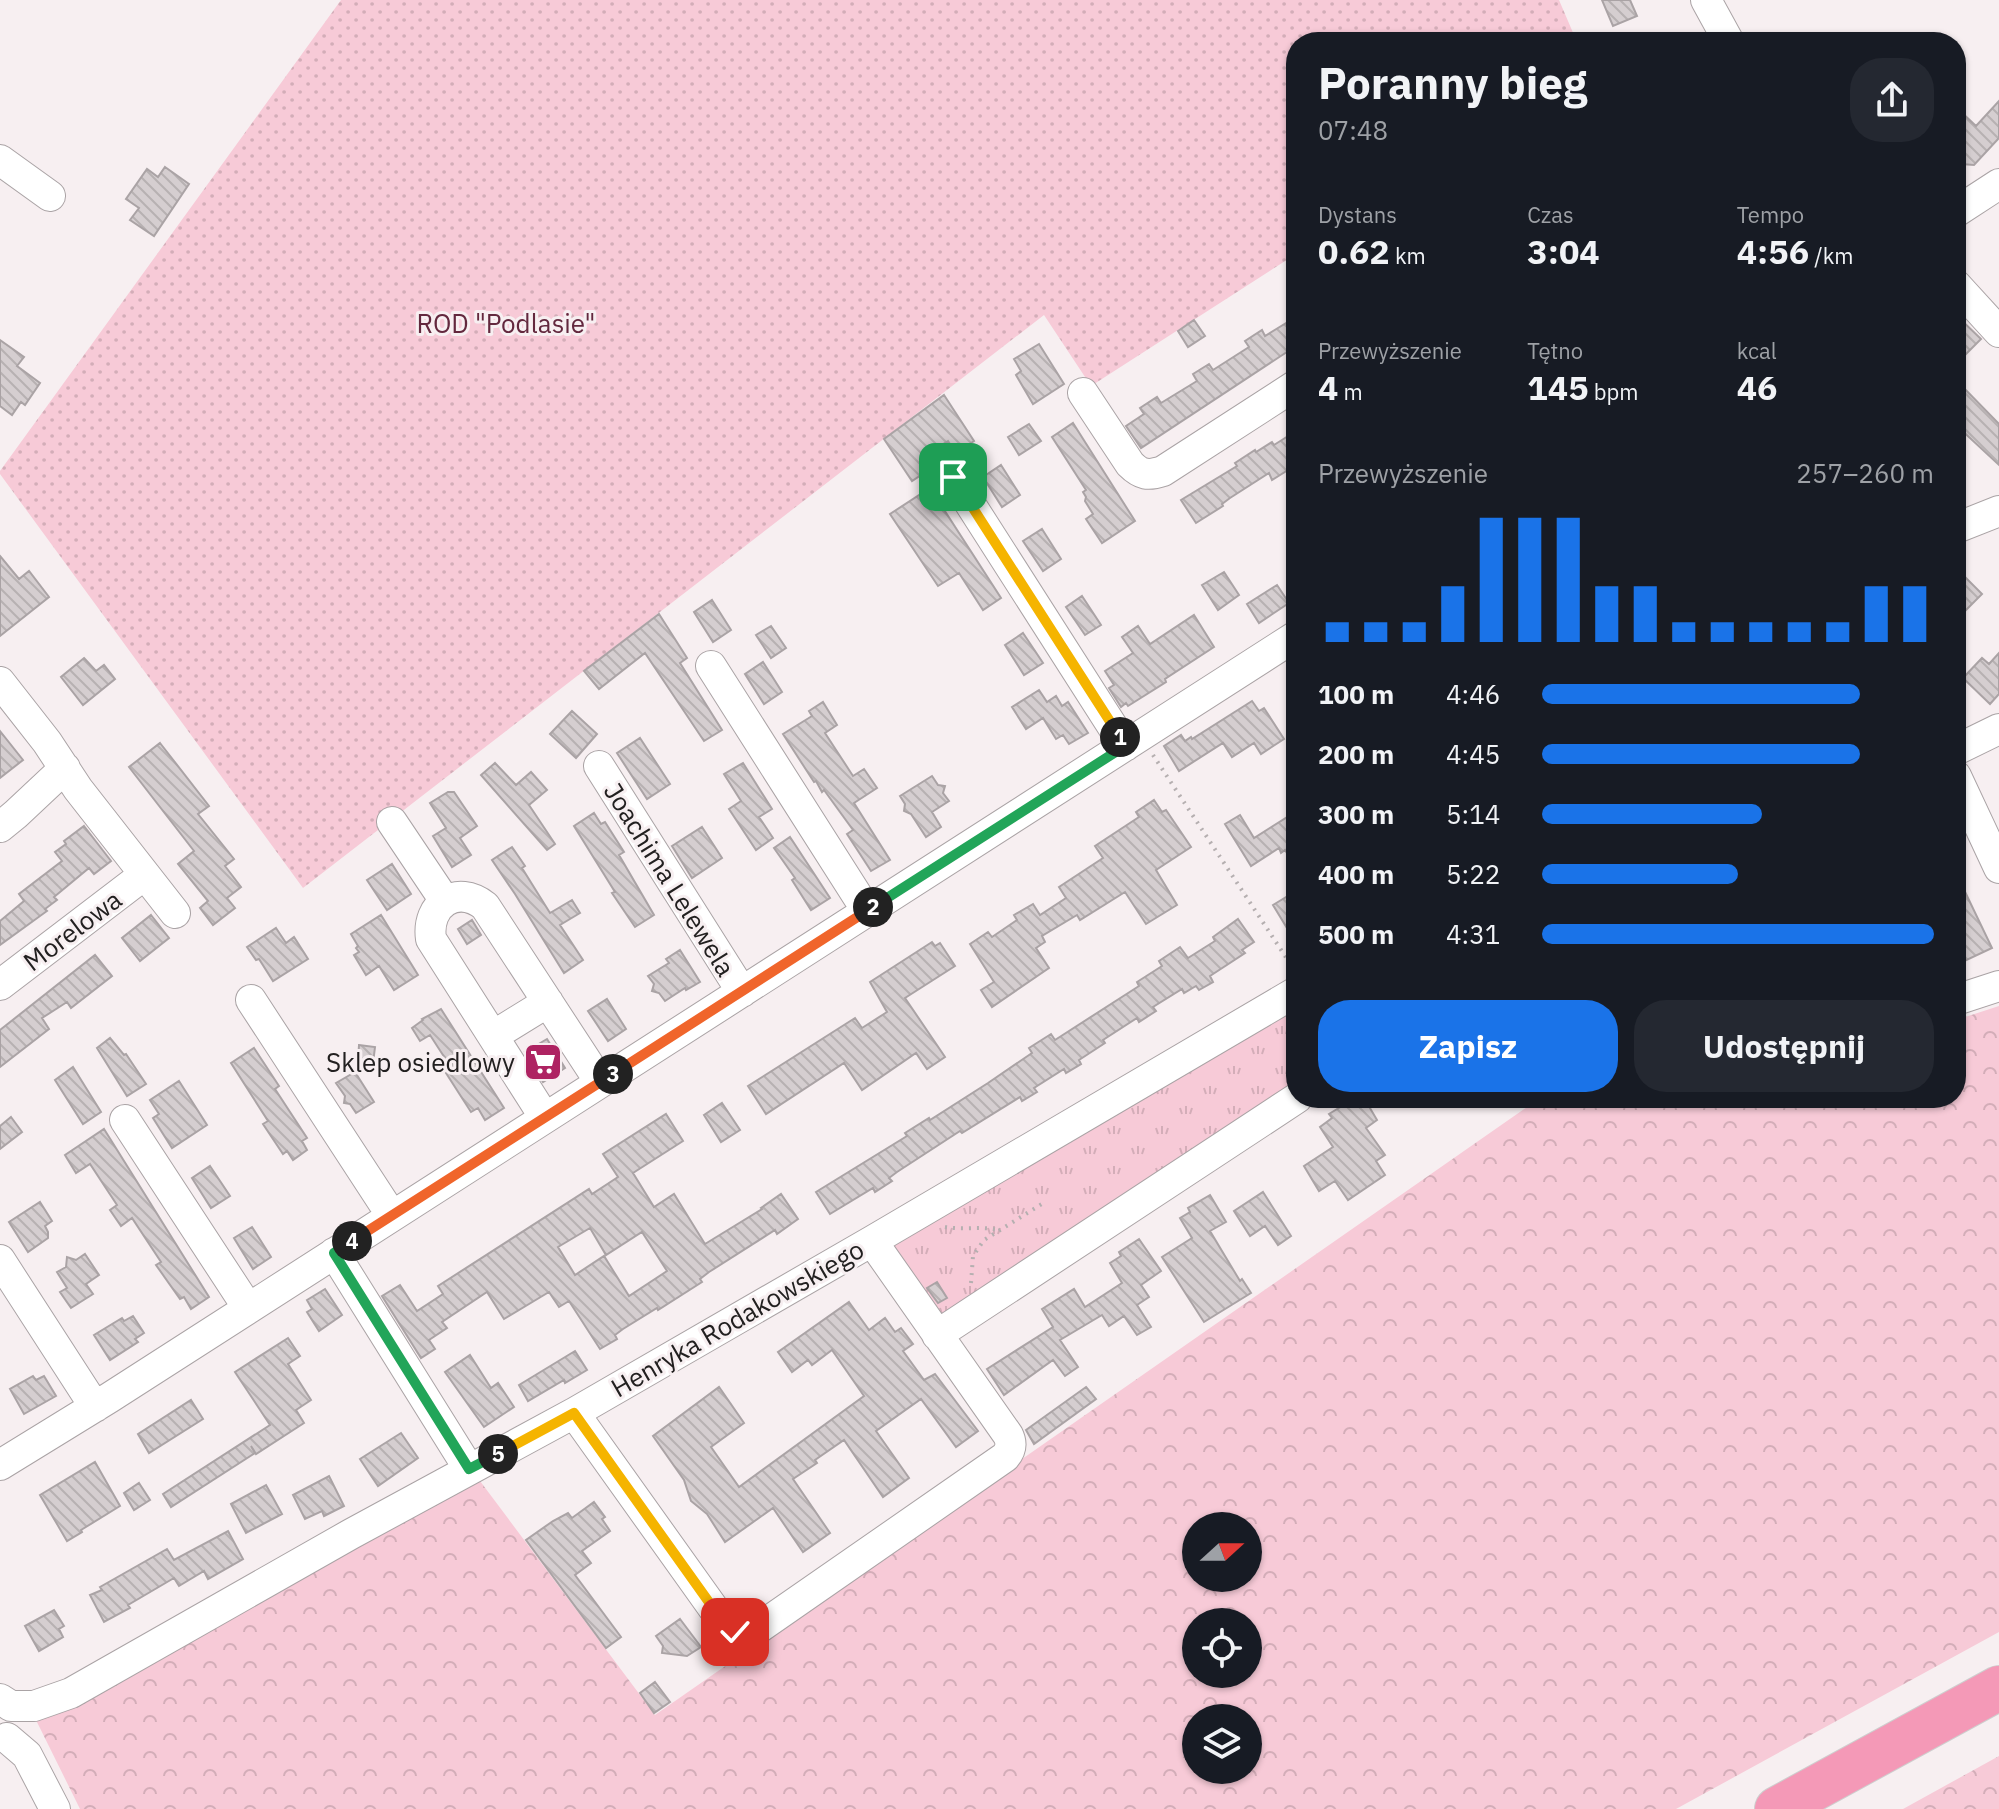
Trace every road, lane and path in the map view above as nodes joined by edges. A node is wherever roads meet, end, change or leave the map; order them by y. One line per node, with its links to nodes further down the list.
1 (1706, 0): 2 (street)
2 (1724, 32)
3 (0, 160): 5 (street)
4 (1999, 184): 6 (street)
5 (50, 196)
6 (1966, 205)
7 (1966, 296): 8 (street)
8 (1999, 332)
9 (1286, 391): 10 (street)
10 (1083, 393)
11 (953, 477): 18 (street)
12 (1999, 511): 13 (street)
13 (1966, 524)
14 (1286, 642): 18 (street, Joachima Lelewela)
15 (711, 666): 28 (street)
16 (0, 682): 21 (street, Morelowa)
17 (1999, 729): 19 (street)
18 (1133, 741): 28 (street, Joachima Lelewela); 30 (path)
19 (1966, 745)
20 (599, 766): 33 (street, Joachima Lelewela)
21 (65, 768): 24 (street); 26 (street, Morelowa)
22 (1966, 797): 25 (street)
23 (392, 822): 27 (street)
24 (0, 827)
25 (1999, 868)
26 (144, 875): 29 (street, Morelowa); 31 (street, Morelowa)
27 (445, 901): 37 (street); 38 (street)
28 (867, 911): 33 (street, Joachima Lelewela)
29 (175, 913)
30 (1286, 960)
31 (0, 985)
32 (1999, 986): 34 (street)
33 (742, 992): 39 (street, Joachima Lelewela)
34 (1966, 997)
35 (1286, 998): 44 (street, Henryka Rodakowskiego)
36 (251, 1000): 45 (street)
37 (548, 1002): 38 (street); 39 (street)
38 (493, 1036): 41 (street)
39 (600, 1082): 41 (street, Joachima Lelewela)
40 (1286, 1105): 51 (street)
41 (545, 1118): 45 (street, Joachima Lelewela)
42 (125, 1120): 50 (street)
43 (1045, 1202): 46 (path)
44 (930, 1207): 46 (path); 47 (street, Henryka Rodakowskiego)
45 (392, 1216): 48 (street, Joachima Lelewela)
46 (999, 1230): 51 (path)
47 (872, 1241): 52 (street); 54 (street, Henryka Rodakowskiego)
48 (334, 1253): 50 (street, Joachima Lelewela); 56 (street)
49 (0, 1260): 53 (street)
50 (248, 1308): 53 (street, Joachima Lelewela)
51 (972, 1312): 52 (street)
52 (937, 1335): 54 (street)
53 (95, 1407): 55 (street, Joachima Lelewela)
54 (574, 1413): 56 (street, Henryka Rodakowskiego)
55 (0, 1465)
56 (469, 1469): 58 (street, Henryka Rodakowskiego)
57 (1999, 1688): 61 (highway)
58 (6, 1703): 59 (street)
59 (4, 1741): 60 (street)
60 (55, 1809)
61 (1777, 1809)

